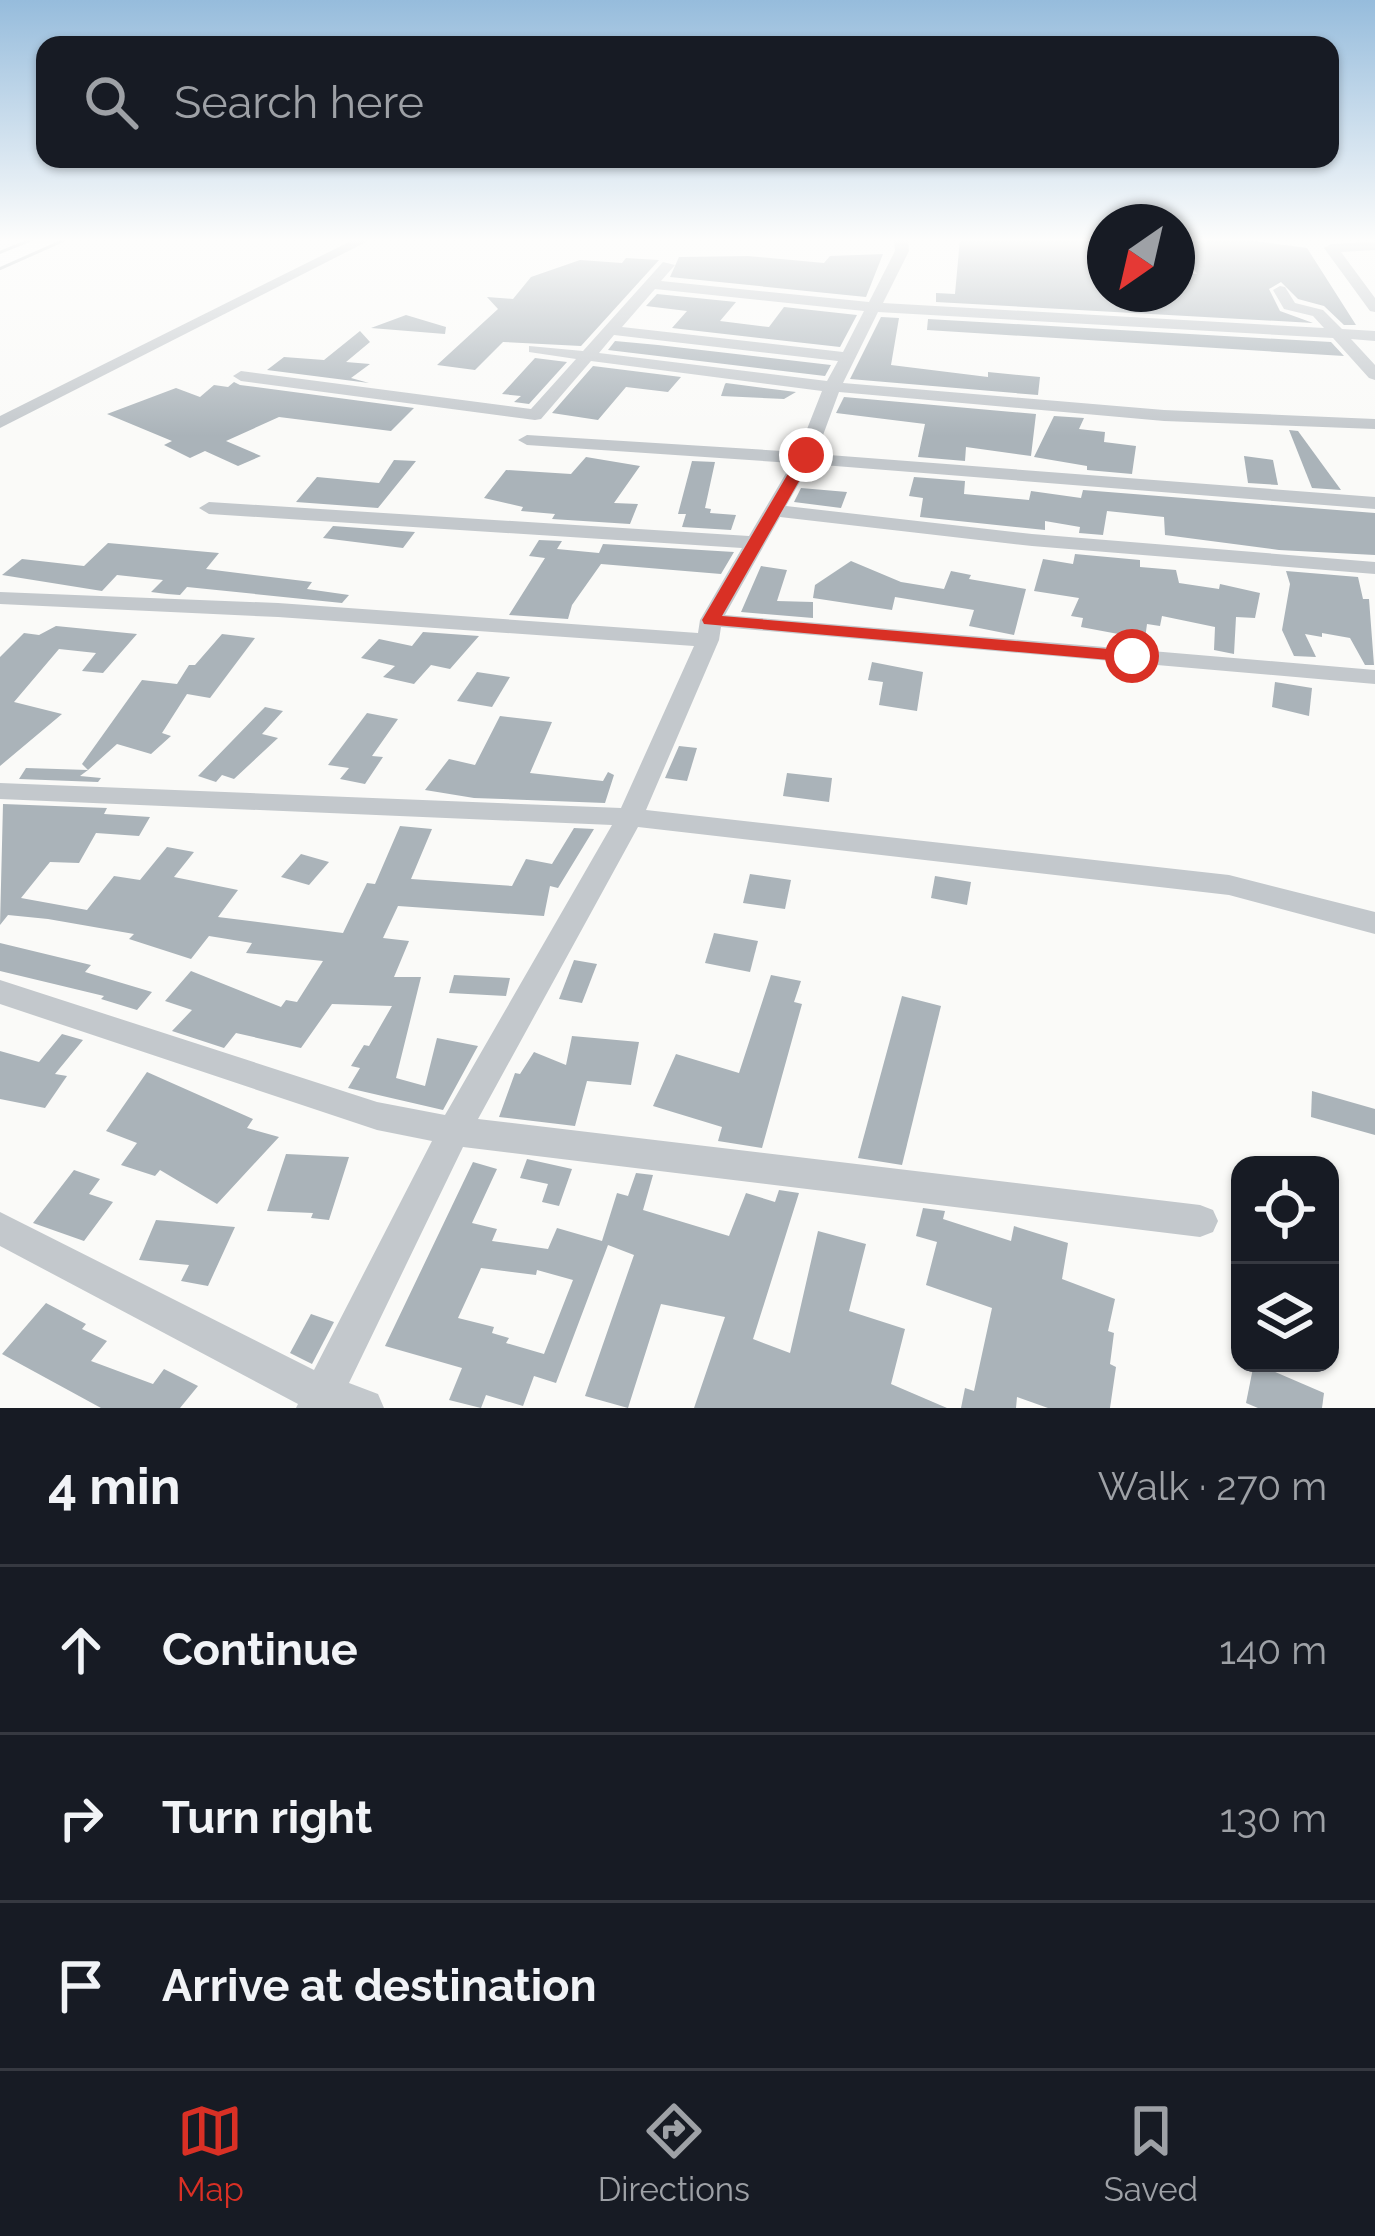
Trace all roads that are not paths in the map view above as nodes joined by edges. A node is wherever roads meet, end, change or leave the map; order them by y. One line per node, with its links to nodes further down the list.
1 (235, 305): 15 (street)
2 (631, 305): 6 (street)
3 (851, 305): 5 (street)
4 (1288, 305): 7 (street)
5 (873, 307): 7 (street); 11 (street)
6 (610, 331): 10 (street); 11 (street)
7 (1340, 336): 8 (street); 12 (street)
8 (1375, 336)
9 (535, 349): 10 (street)
10 (587, 356): 13 (street); 14 (street)
11 (848, 357): 14 (street)
12 (1375, 375)
13 (241, 376)
14 (831, 390): 16 (street); 18 (street)
15 (0, 422)
16 (1375, 424)
17 (527, 440): 18 (street)
18 (806, 455): 19 (street); 21 (street)
19 (1375, 503)
20 (209, 508): 22 (street)
21 (772, 510): 22 (street); 23 (street)
22 (756, 543): 25 (street)
23 (1375, 568)
24 (0, 598): 25 (street)
25 (709, 630): 26 (street); 28 (street)
26 (1375, 677)
27 (0, 791): 28 (street)
28 (631, 818): 29 (street); 31 (street)
29 (1375, 923)
30 (0, 992): 31 (street)
31 (454, 1131): 32 (street); 34 (street)
32 (1200, 1221)
33 (0, 1228): 34 (street)
34 (319, 1402): 35 (street)
35 (364, 1408)

